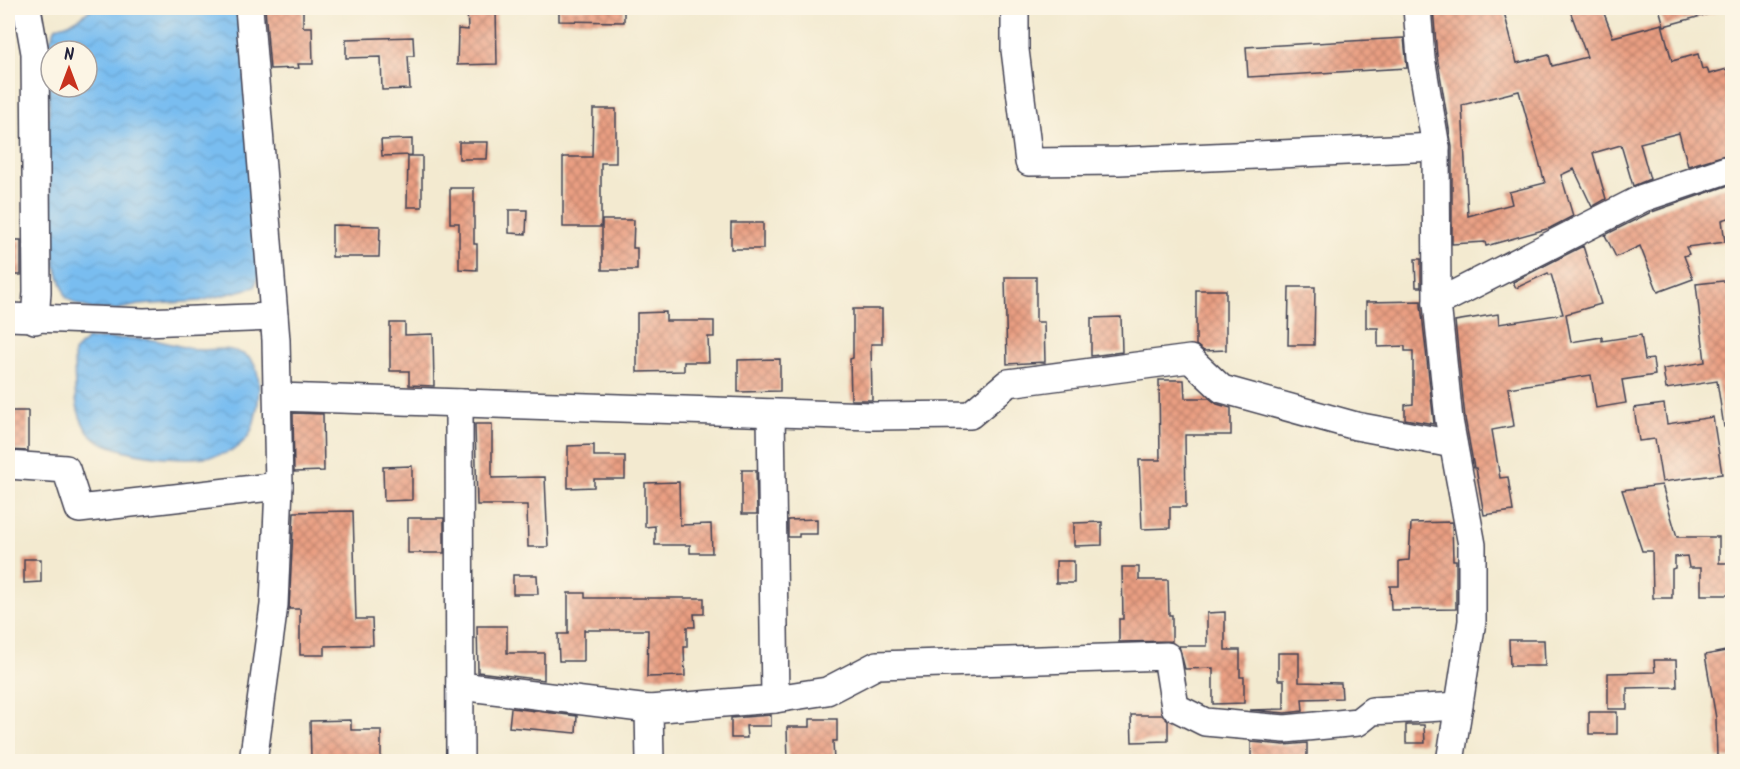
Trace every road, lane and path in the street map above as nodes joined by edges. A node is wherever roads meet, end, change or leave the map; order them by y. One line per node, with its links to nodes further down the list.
1 (27, 8): 10 (street)
2 (249, 8): 9 (street)
3 (1016, 8): 5 (street)
4 (1418, 8): 5 (street)
5 (1436, 147): 7 (street)
6 (1732, 168): 7 (street)
7 (1437, 303): 14 (street)
8 (8, 317): 10 (street)
9 (274, 317): 10 (street); 11 (street)
10 (35, 320)
11 (278, 397): 12 (street); 16 (street)
12 (459, 403): 13 (street); 17 (street)
13 (771, 413): 14 (street); 18 (street)
14 (1453, 444): 19 (street)
15 (8, 465): 16 (street)
16 (279, 486): 21 (street)
17 (460, 686): 20 (street); 22 (street)
18 (775, 699): 19 (street); 20 (street)
19 (1459, 706): 24 (street)
20 (649, 709): 23 (street)
21 (253, 762)
22 (460, 762)
23 (650, 762)
24 (1450, 762)

